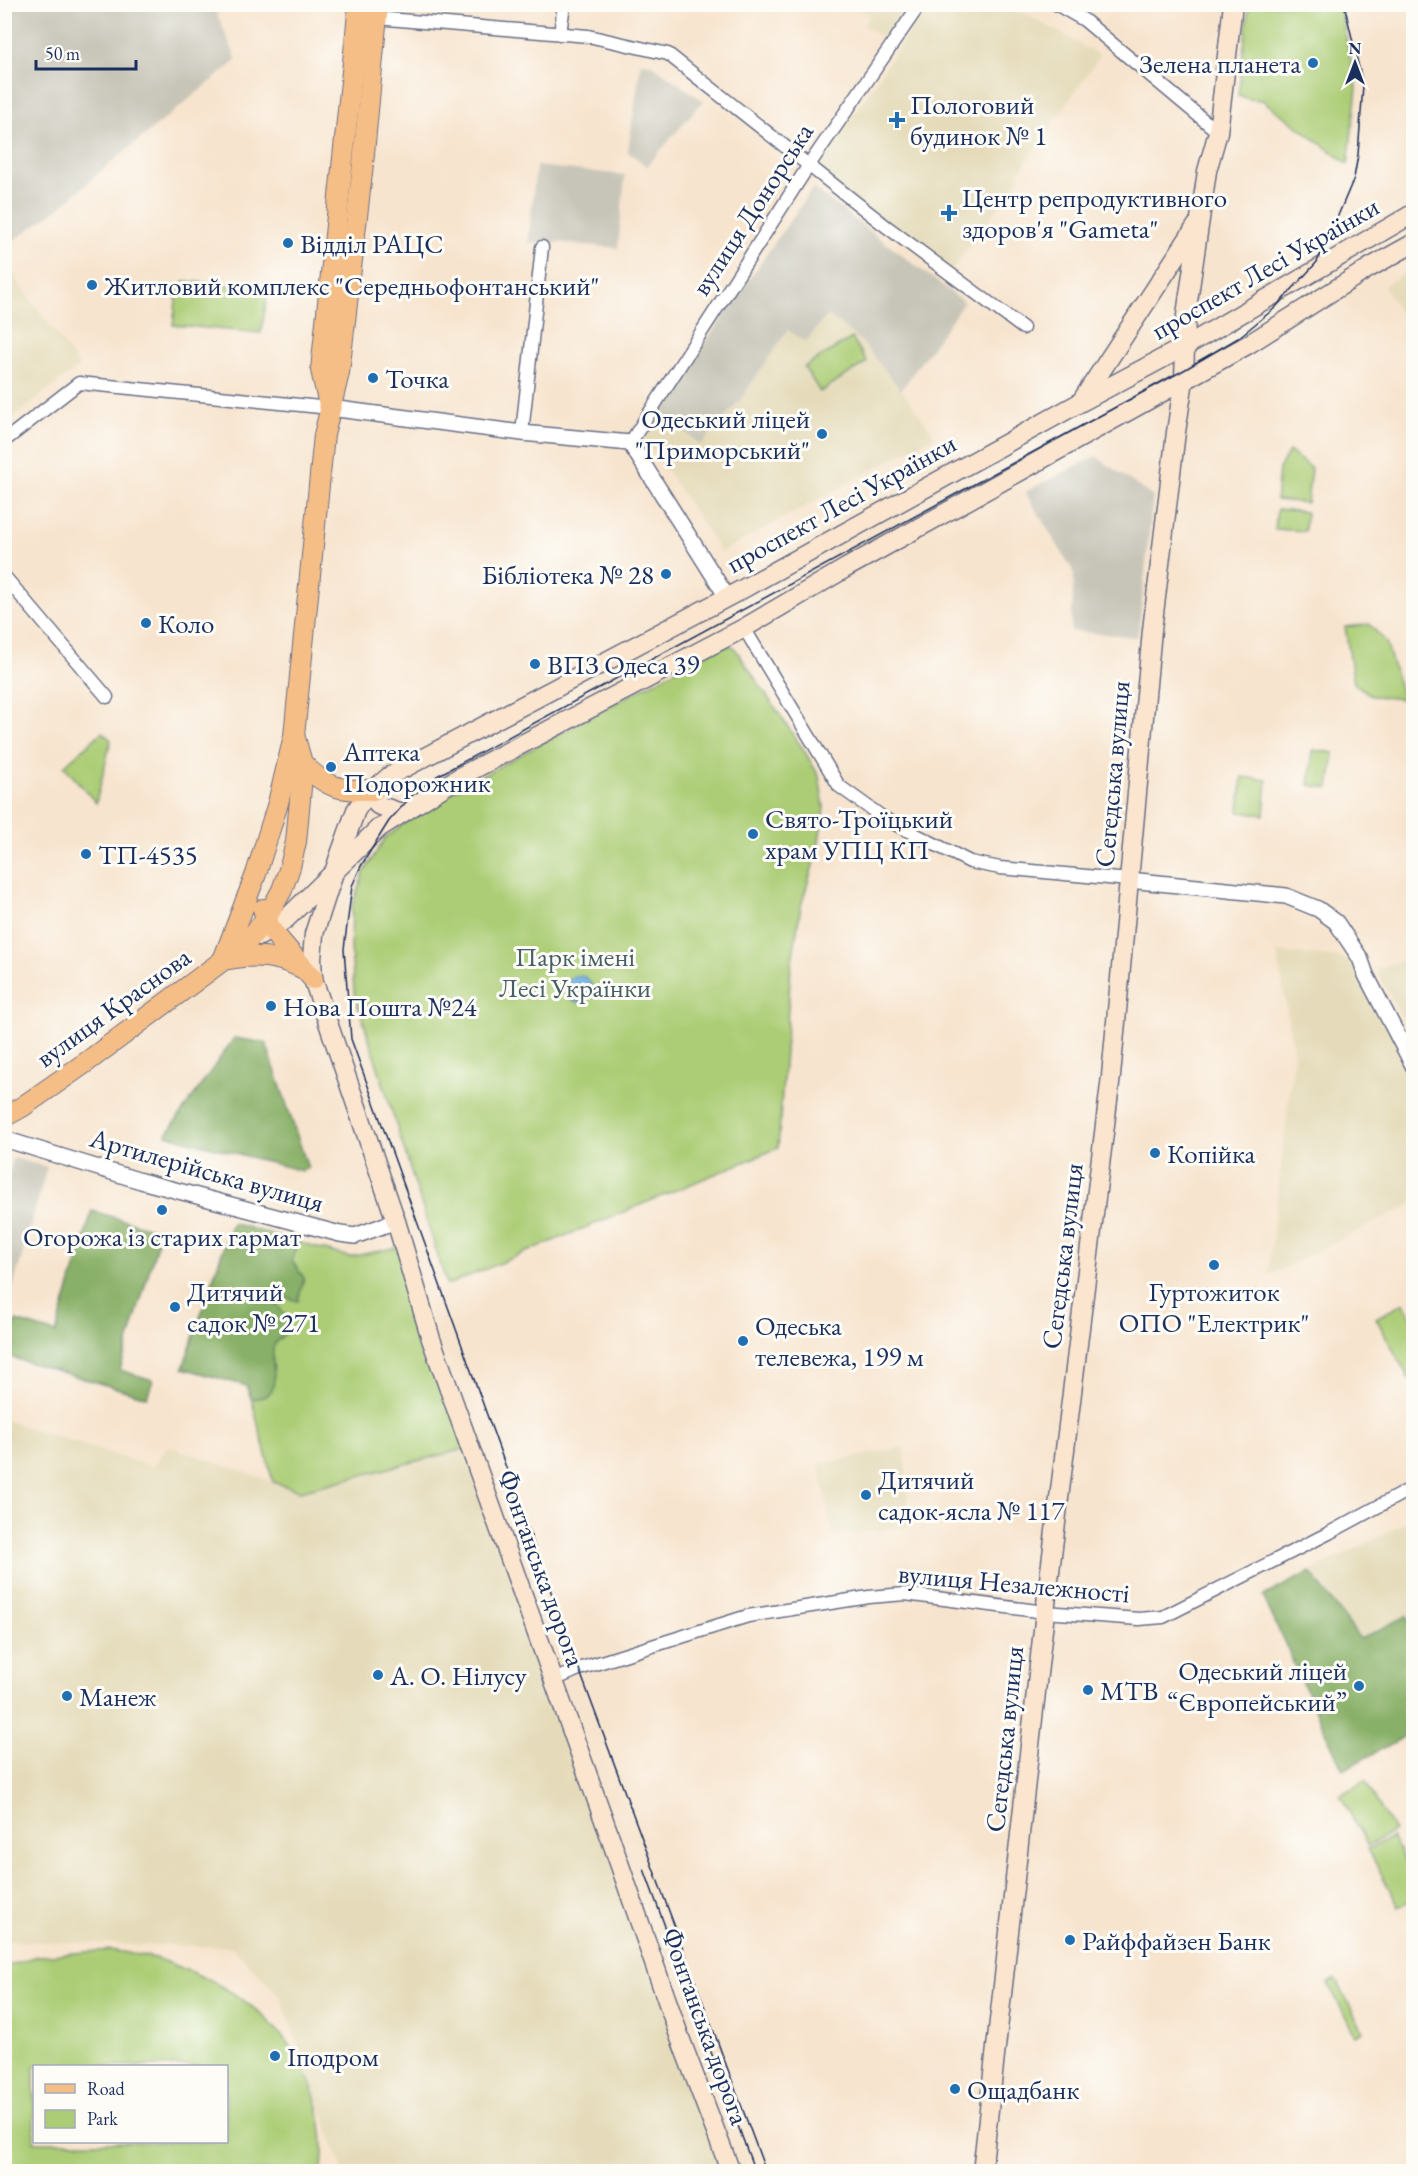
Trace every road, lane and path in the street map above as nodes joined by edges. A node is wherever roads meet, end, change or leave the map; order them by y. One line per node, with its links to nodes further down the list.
1 (359, 4): 18 (main road)
2 (564, 4): 7 (street)
3 (920, 4): 9 (street, вулиця Донорська)
4 (1056, 4): 8 (street)
5 (1233, 4): 8 (main road, Сегедська вулиця)
6 (377, 11): 7 (street); 18 (main road)
7 (560, 34): 9 (street)
8 (1218, 132): 11 (main road, Сегедська вулиця)
9 (809, 165): 14 (street); 21 (street, вулиця Донорська)
10 (1413, 213): 15 (main road, проспект Лесі Українки)
11 (1199, 221): 15 (main road, Сегедська вулиця); 17 (main road)
12 (1413, 243): 16 (main road, проспект Лесі Українки)
13 (542, 247): 19 (street)
14 (1023, 328)
15 (1184, 347): 16 (main road, Сегедська вулиця); 17 (main road, проспект Лесі Українки)
16 (1184, 380): 24 (main road, проспект Лесі Українки); 32 (main road, Сегедська вулиця)
17 (1081, 402): 23 (main road, проспект Лесі Українки)
18 (330, 408): 19 (street); 20 (street); 26 (main road)
19 (522, 433): 21 (street)
20 (4, 441)
21 (630, 443): 23 (street)
22 (4, 576): 25 (street)
23 (727, 597): 28 (main road, проспект Лесі Українки)
24 (744, 628): 29 (main road, проспект Лесі Українки); 32 (street)
25 (107, 697)
26 (294, 736): 27 (main road); 31 (main road)
27 (302, 763): 28 (main road); 33 (main road, вулиця Краснова)
28 (374, 789): 29 (main road); 30 (main road, проспект Лесі Українки)
29 (400, 813): 30 (main road, проспект Лесі Українки)
30 (333, 873): 33 (main road, проспект Лесі Українки); 35 (main road, проспект Лесі Українки)
31 (256, 874): 33 (main road); 34 (main road)
32 (1129, 880): 36 (street); 41 (main road, Сегедська вулиця)
33 (269, 924): 34 (main road, вулиця Краснова); 35 (main road)
34 (223, 960): 35 (main road); 37 (main road, вулиця Краснова)
35 (310, 975): 39 (main road, Фонтанська дорога)
36 (1413, 1067)
37 (4, 1117)
38 (4, 1139): 39 (street, Артилерійська вулиця)
39 (396, 1221): 42 (main road, Фонтанська дорога)
40 (1413, 1487): 41 (street, вулиця Незалежності)
41 (1046, 1612): 42 (street, вулиця Незалежності); 44 (main road, Сегедська вулиця)
42 (554, 1680): 43 (main road, Фонтанська дорога)
43 (731, 2172)
44 (982, 2172)

